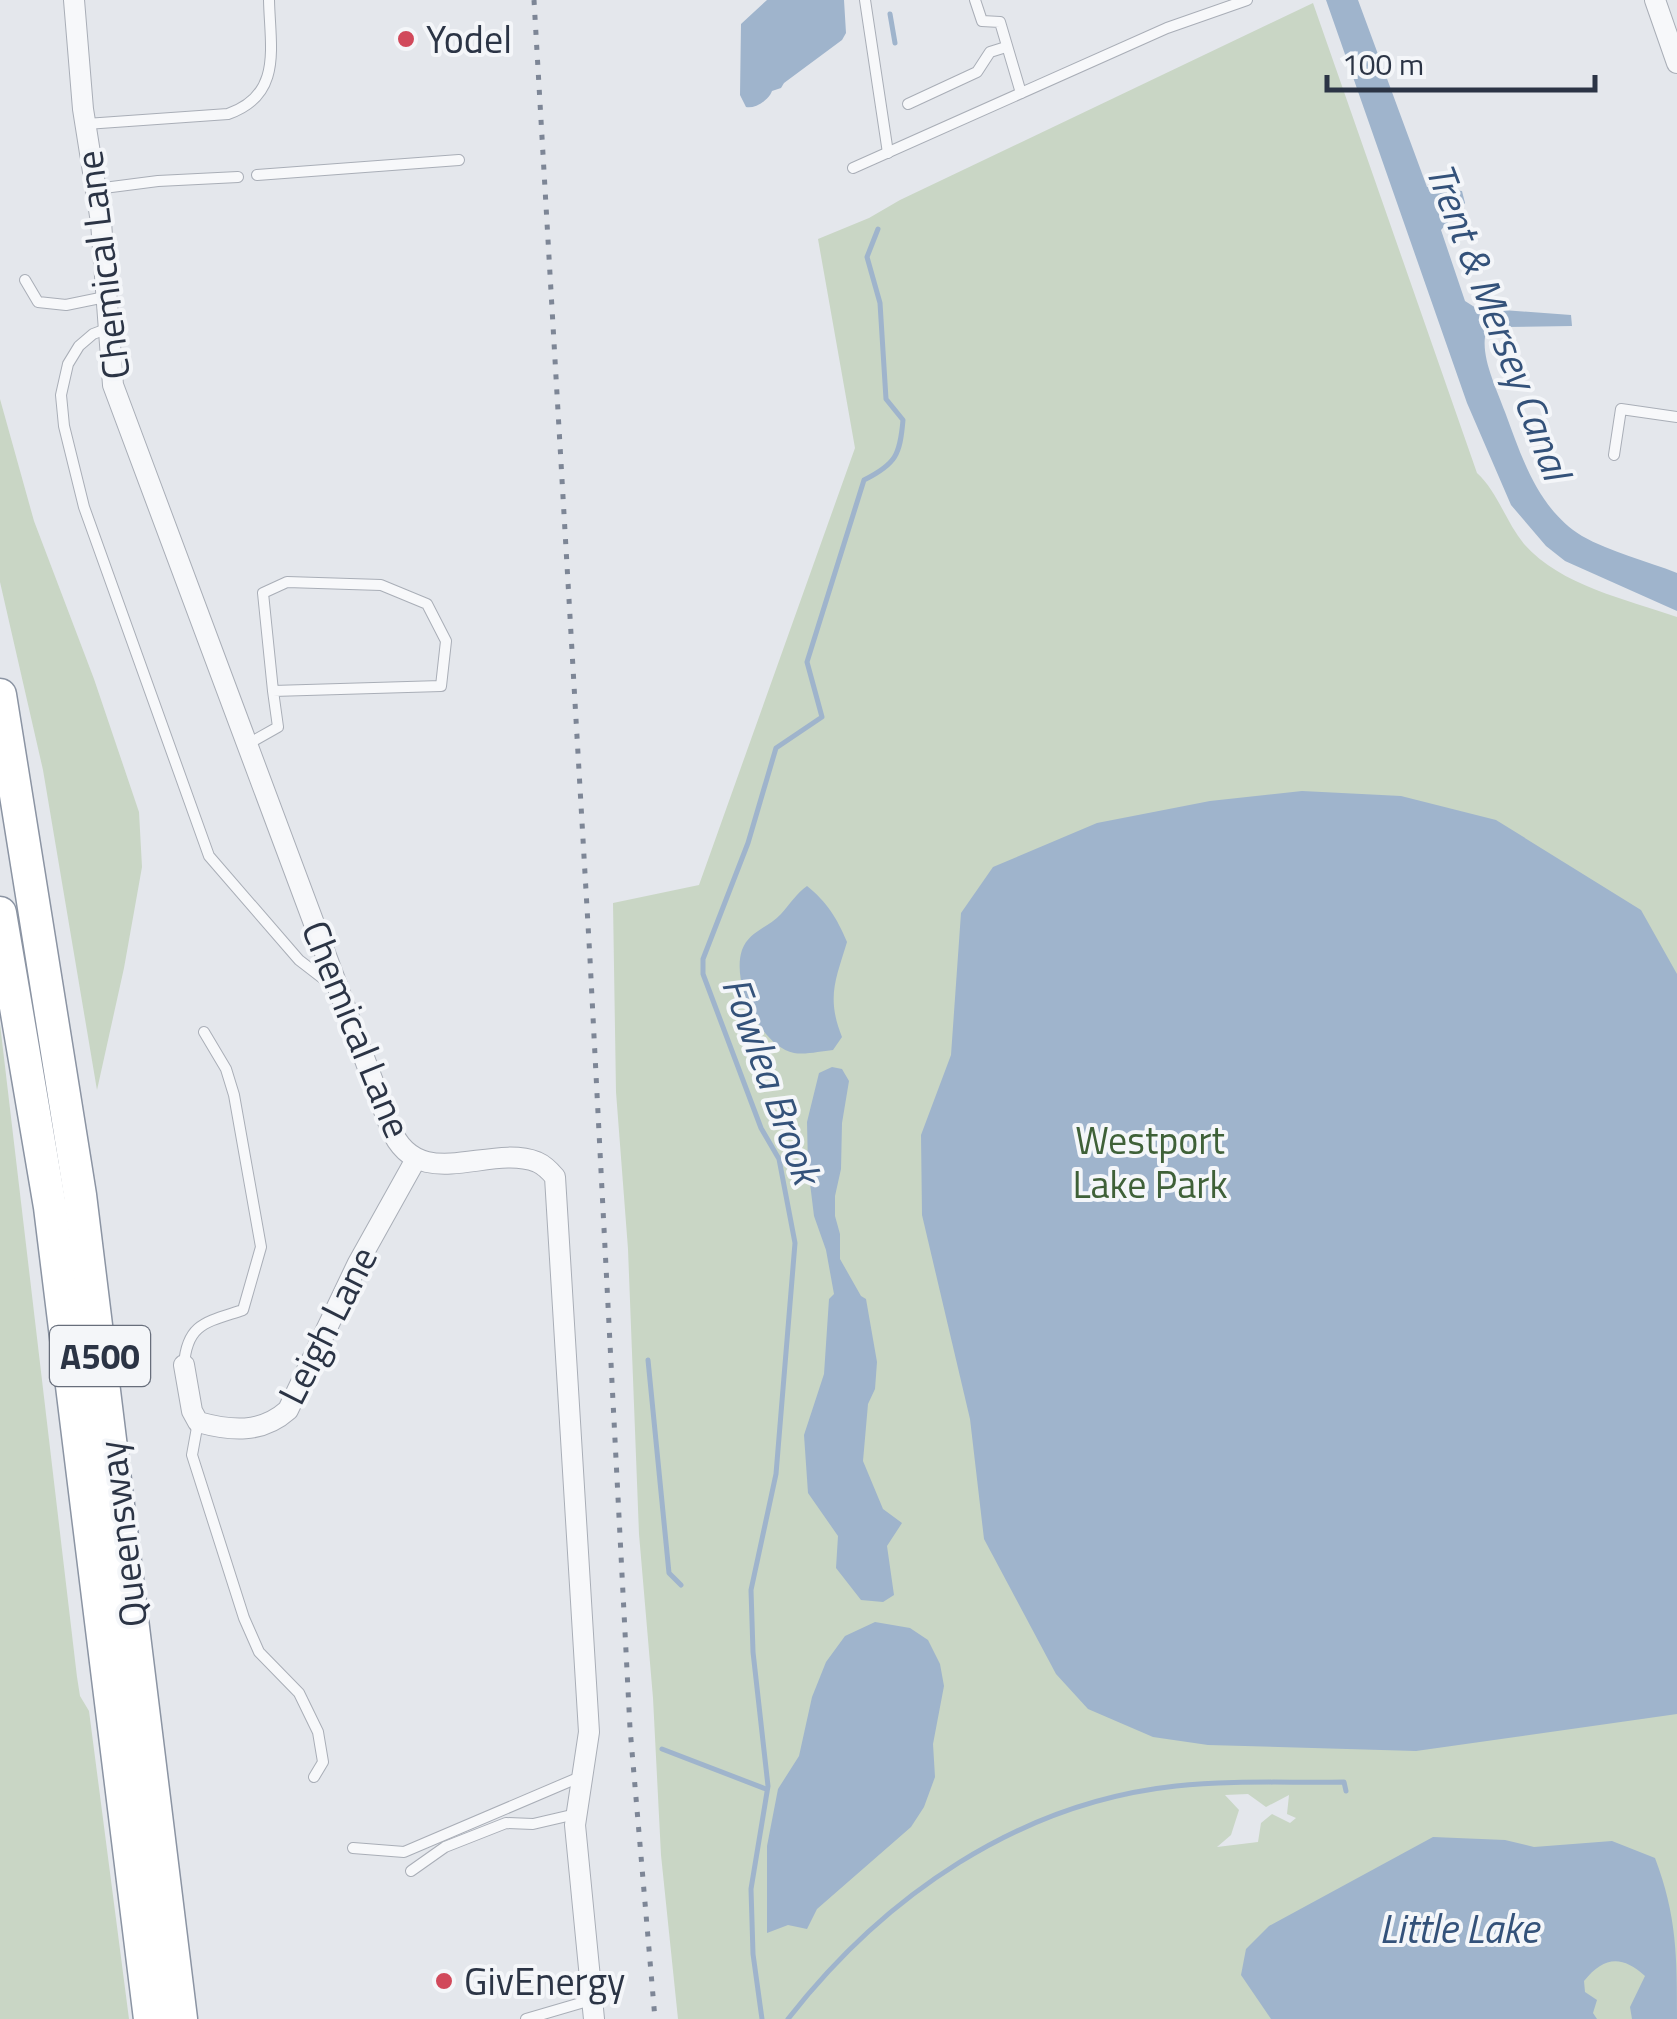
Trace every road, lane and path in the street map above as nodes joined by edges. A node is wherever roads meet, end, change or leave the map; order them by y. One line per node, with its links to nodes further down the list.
1 (74, 0): 11 (street, Chemical Lane)
2 (270, 0): 11 (lane)
3 (865, 0): 12 (lane)
4 (975, 0): 7 (lane)
5 (1248, 0): 9 (lane)
6 (1655, 0): 8 (street)
7 (1006, 47): 9 (lane); 10 (lane)
8 (1677, 64)
9 (1021, 94): 12 (lane)
10 (908, 104)
11 (86, 124): 17 (street, Chemical Lane)
12 (888, 152): 14 (lane)
13 (459, 160): 15 (lane)
14 (853, 168)
15 (257, 175)
16 (238, 177): 17 (lane)
17 (96, 190): 19 (street, Chemical Lane)
18 (26, 280): 19 (lane)
19 (106, 297): 20 (street, Chemical Lane)
20 (109, 328): 25 (street, Chemical Lane); 27 (lane)
21 (1677, 417): 22 (lane)
22 (1614, 455)
23 (273, 691): 23 (lane); 25 (lane)
24 (0, 695): 39 (highway, Queensway / A500)
25 (247, 744): 27 (street, Chemical Lane)
26 (0, 914): 38 (highway, Queensway / A500)
27 (339, 991): 29 (street, Chemical Lane)
28 (204, 1032): 30 (lane)
29 (416, 1159): 31 (street, Leigh Lane); 32 (street, Chemical Lane)
30 (184, 1365): 31 (street)
31 (198, 1422): 33 (lane)
32 (581, 1776): 34 (street, Chemical Lane); 35 (lane)
33 (314, 1777)
34 (577, 1814): 36 (lane); 37 (street, Chemical Lane)
35 (353, 1848)
36 (411, 1870)
37 (593, 2009): 40 (lane)
38 (150, 2019)
39 (181, 2019)
40 (526, 2019)

